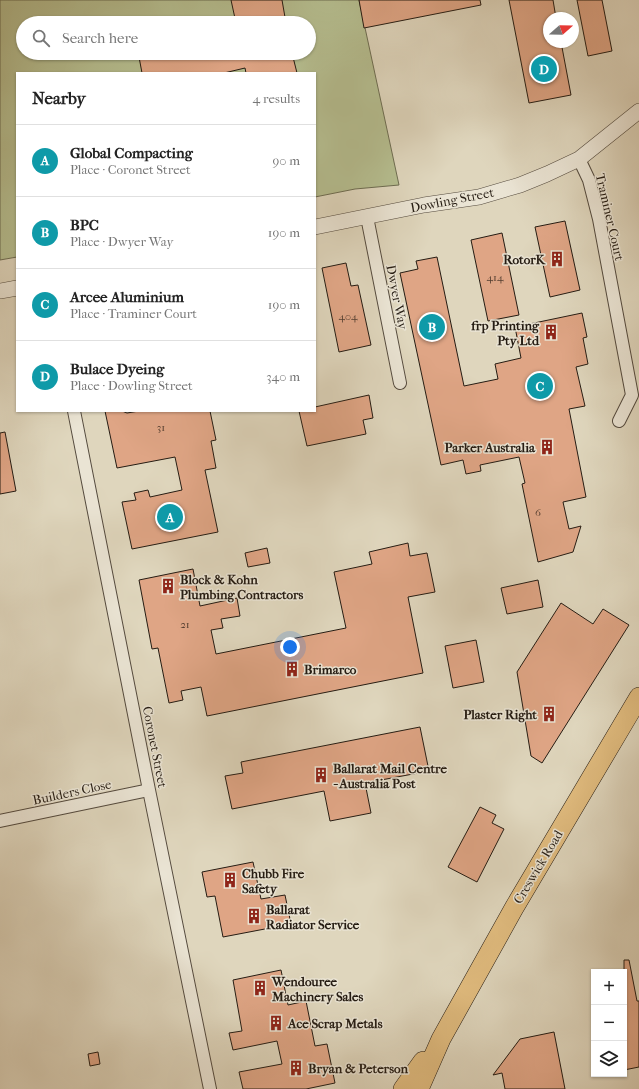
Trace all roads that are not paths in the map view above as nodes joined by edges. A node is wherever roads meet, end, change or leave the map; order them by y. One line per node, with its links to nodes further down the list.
1 (639, 111): 2 (street, Dowling Street)
2 (579, 159): 3 (street, Dowling Street); 9 (street, Traminer Court)
3 (367, 217): 4 (street, Dowling Street); 7 (street, Dwyer Way)
4 (316, 227)
5 (16, 288): 6 (street)
6 (0, 291)
7 (400, 383)
8 (74, 412): 11 (street, Coronet Street)
9 (619, 421)
10 (639, 697): 13 (highway, Creswick Road)
11 (149, 790): 12 (street, Builders Close); 14 (street, Coronet Street)
12 (0, 821)
13 (441, 1039): 15 (highway, Creswick Road); 16 (highway, Creswick Road)
14 (210, 1089)
15 (403, 1089)
16 (419, 1089)

